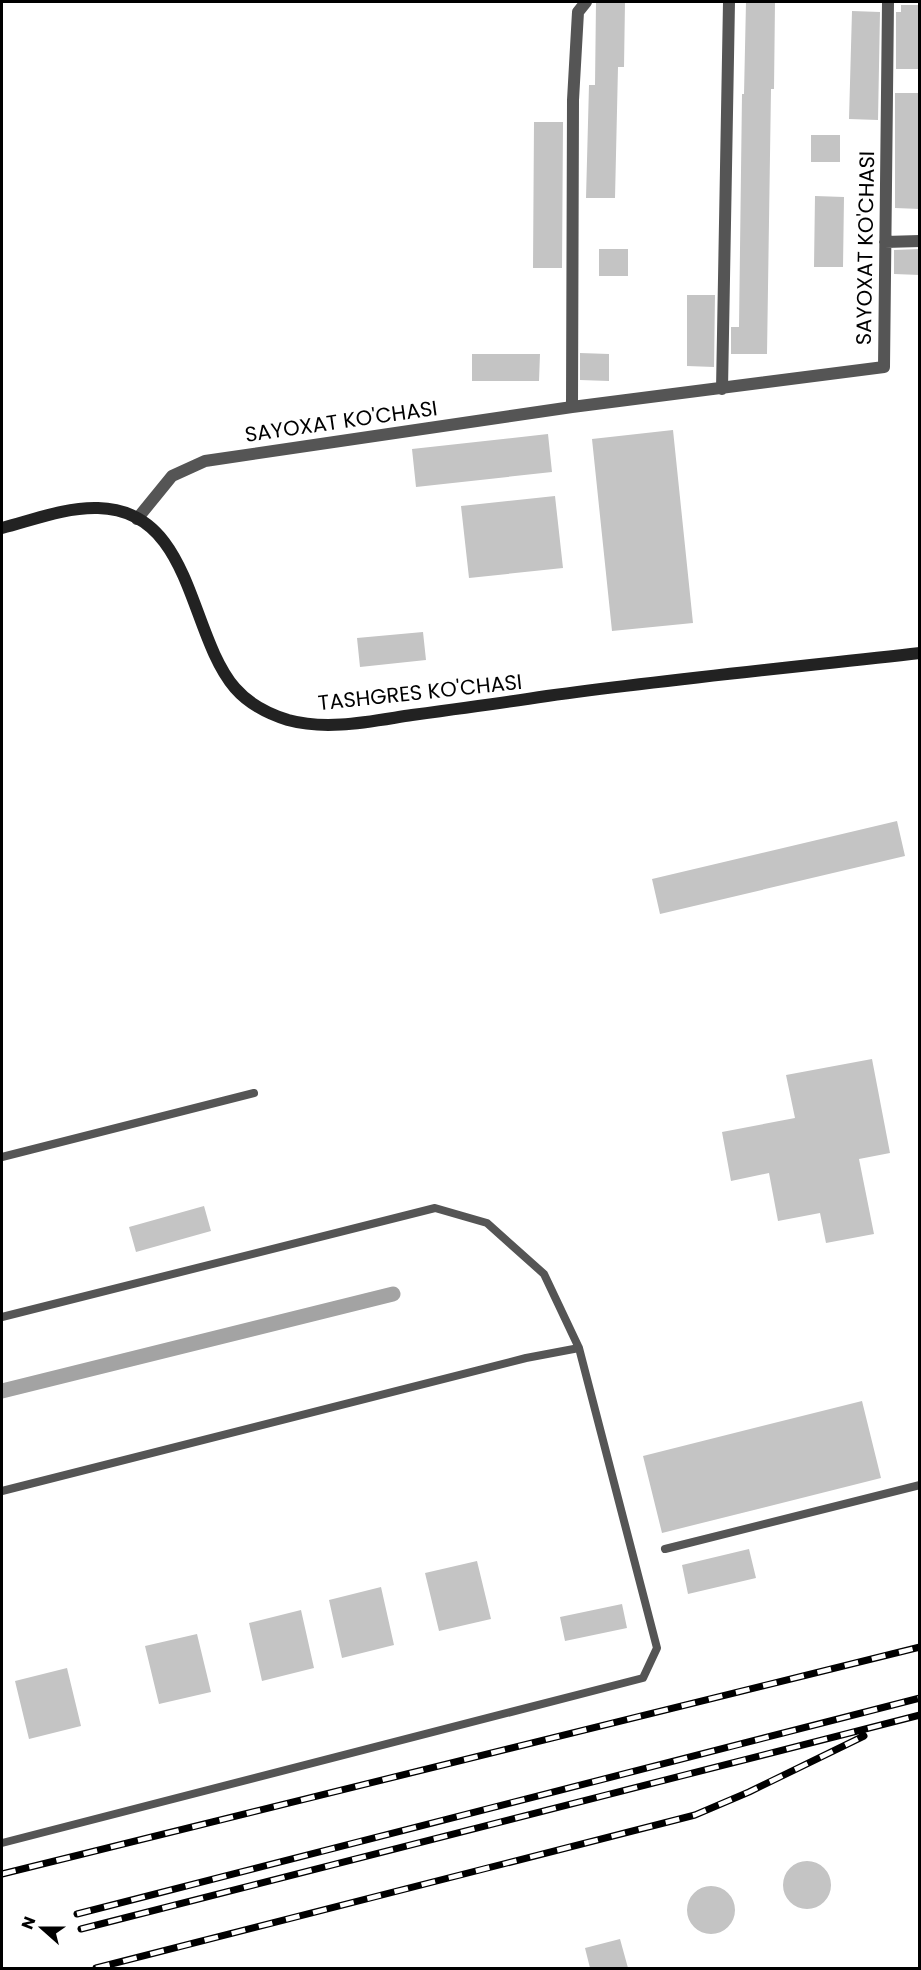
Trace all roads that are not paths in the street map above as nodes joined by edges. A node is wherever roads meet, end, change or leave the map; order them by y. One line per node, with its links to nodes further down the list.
1 (586, 2): 7 (street)
2 (729, 2): 6 (street)
3 (888, 2): 5 (street, SAYOXAT KO'CHASI)
4 (920, 241): 5 (street)
5 (885, 242): 6 (street, SAYOXAT KO'CHASI)
6 (722, 389): 7 (street, SAYOXAT KO'CHASI)
7 (572, 407): 8 (street, SAYOXAT KO'CHASI)
8 (137, 519): 9 (main road, TASHGRES KO'CHASI); 10 (main road, TASHGRES KO'CHASI)
9 (2, 528)
10 (920, 653)
11 (254, 1093): 12 (lane)
12 (2, 1157)
13 (2, 1317): 14 (lane)
14 (579, 1348): 16 (lane); 18 (lane)
15 (920, 1485): 17 (lane)
16 (2, 1491)
17 (665, 1549)
18 (2, 1843)

